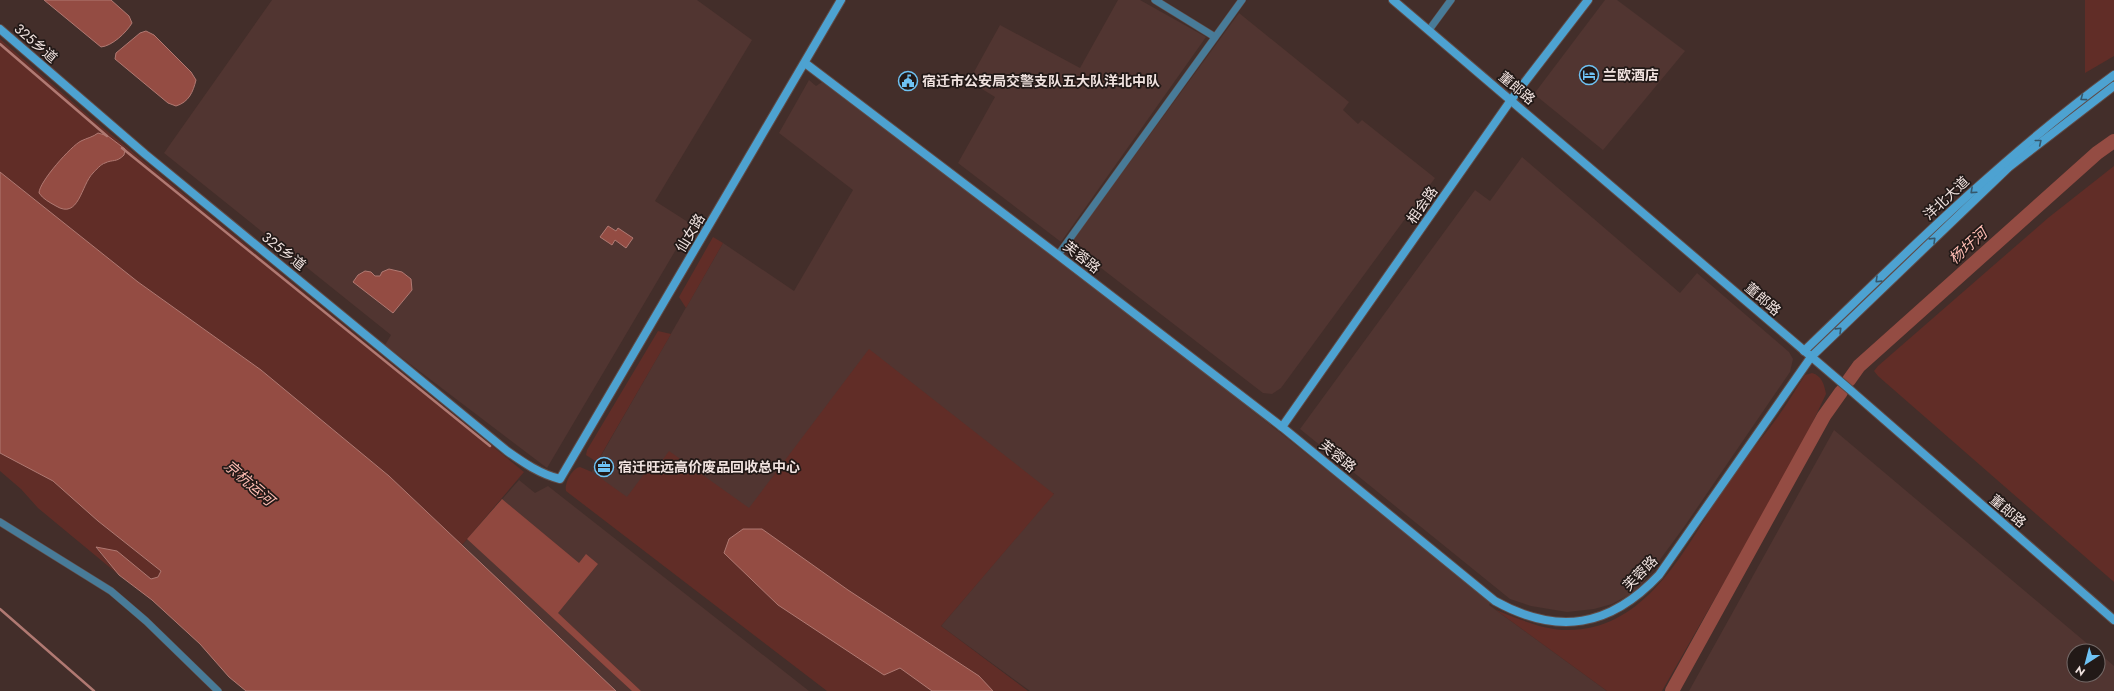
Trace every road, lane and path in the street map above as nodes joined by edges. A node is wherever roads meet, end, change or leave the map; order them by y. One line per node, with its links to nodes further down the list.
1 (841, 0): 10 (street, 仙女路)
2 (1154, 0): 9 (street)
3 (1242, 0): 9 (street)
4 (1393, 0): 8 (street, 董郎路)
5 (1451, 0): 8 (street)
6 (1588, 0): 13 (street, 相会路)
7 (0, 29): 18 (street, 325乡道)
8 (1429, 30): 13 (street, 董郎路)
9 (1216, 37): 14 (street)
10 (805, 63): 14 (street, 芙蓉路); 18 (street, 仙女路)
11 (2114, 75): 15 (street, 洋北大道, one-way to 15)
12 (2114, 86): 16 (street, 洋北大道, one-way to 12)
13 (1511, 100): 15 (street, 董郎路); 17 (street, 相会路)
14 (1058, 255): 17 (street, 芙蓉路)
15 (1804, 351): 16 (street, 董郎路)
16 (1811, 357): 17 (street, 芙蓉路); 20 (street, 董郎路)
17 (1282, 427)
18 (560, 479)
19 (0, 522): 21 (street)
20 (2114, 620)
21 (218, 691)

